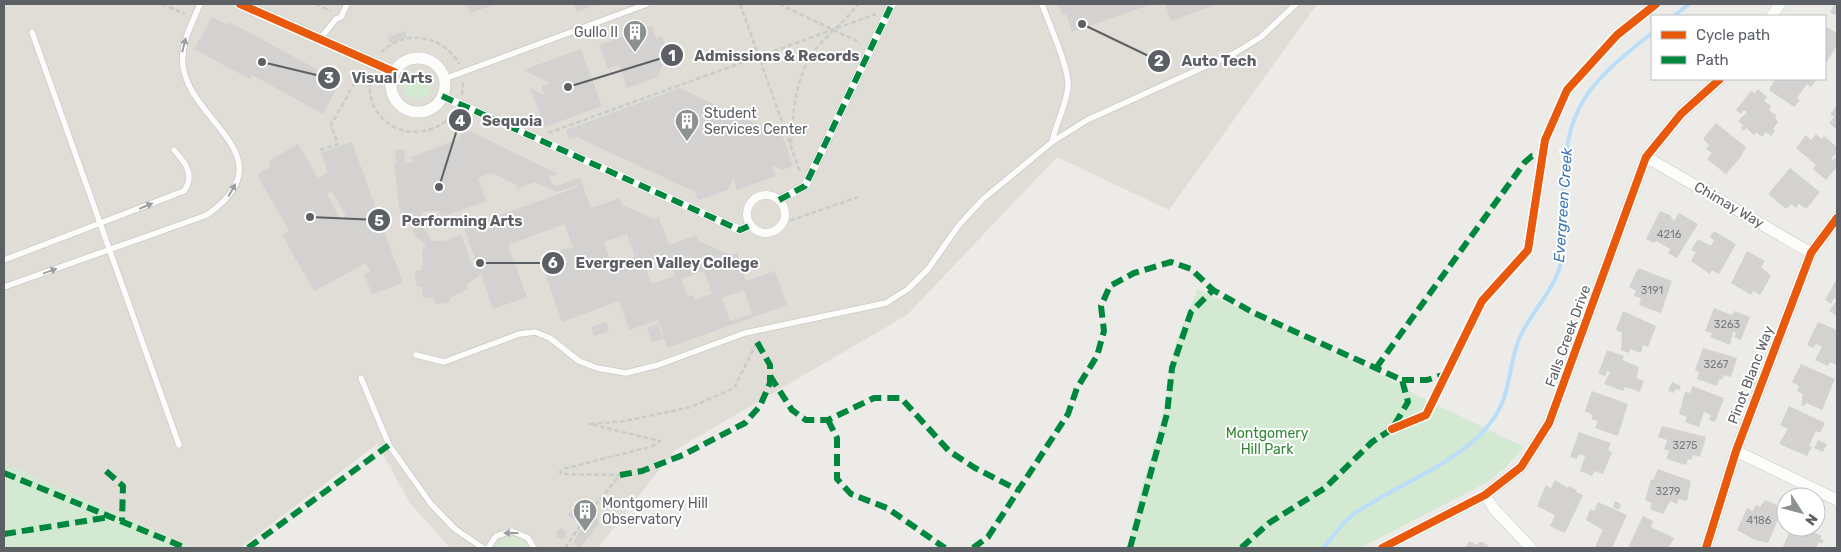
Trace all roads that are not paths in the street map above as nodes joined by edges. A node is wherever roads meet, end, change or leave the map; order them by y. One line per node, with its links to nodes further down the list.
1 (200, 4): 23 (lane, one-way to 1)
2 (240, 4): 11 (street)
3 (347, 4): 11 (lane)
4 (647, 4): 13 (lane)
5 (1042, 4): 16 (lane)
6 (1296, 4): 16 (lane)
7 (1780, 4): 9 (street)
8 (891, 6): 19 (street)
9 (1773, 15)
10 (32, 32): 21 (lane)
11 (320, 39): 12 (street)
12 (394, 72): 13 (street); 15 (street)
13 (444, 79): 15 (street)
14 (1719, 80): 18 (street, Falls Creek Drive)
15 (442, 96): 22 (street)
16 (1052, 142): 27 (lane)
17 (174, 150): 21 (lane, one-way to 17)
18 (1646, 157): 24 (street, Chimay Way); 31 (street, Falls Creek Drive)
19 (779, 200): 22 (street); 22 (street)
20 (1837, 218): 24 (street, Pinot Blanc Way)
21 (100, 224): 23 (lane); 25 (lane)
22 (751, 226)
23 (109, 249): 26 (lane, one-way to 23); 29 (lane)
24 (1811, 253): 30 (street, Pinot Blanc Way)
25 (4, 260)
26 (4, 287)
27 (416, 355)
28 (361, 378): 33 (lane)
29 (179, 445)
30 (1736, 451): 32 (street); 38 (street, Pinot Blanc Way)
31 (1484, 495): 36 (street, Falls Creek Drive); 37 (street)
32 (1837, 500)
33 (484, 548)
34 (488, 548): 35 (lane, one-way to 34)
35 (534, 548)
36 (1382, 548)
37 (1531, 548)
38 (1706, 548)

